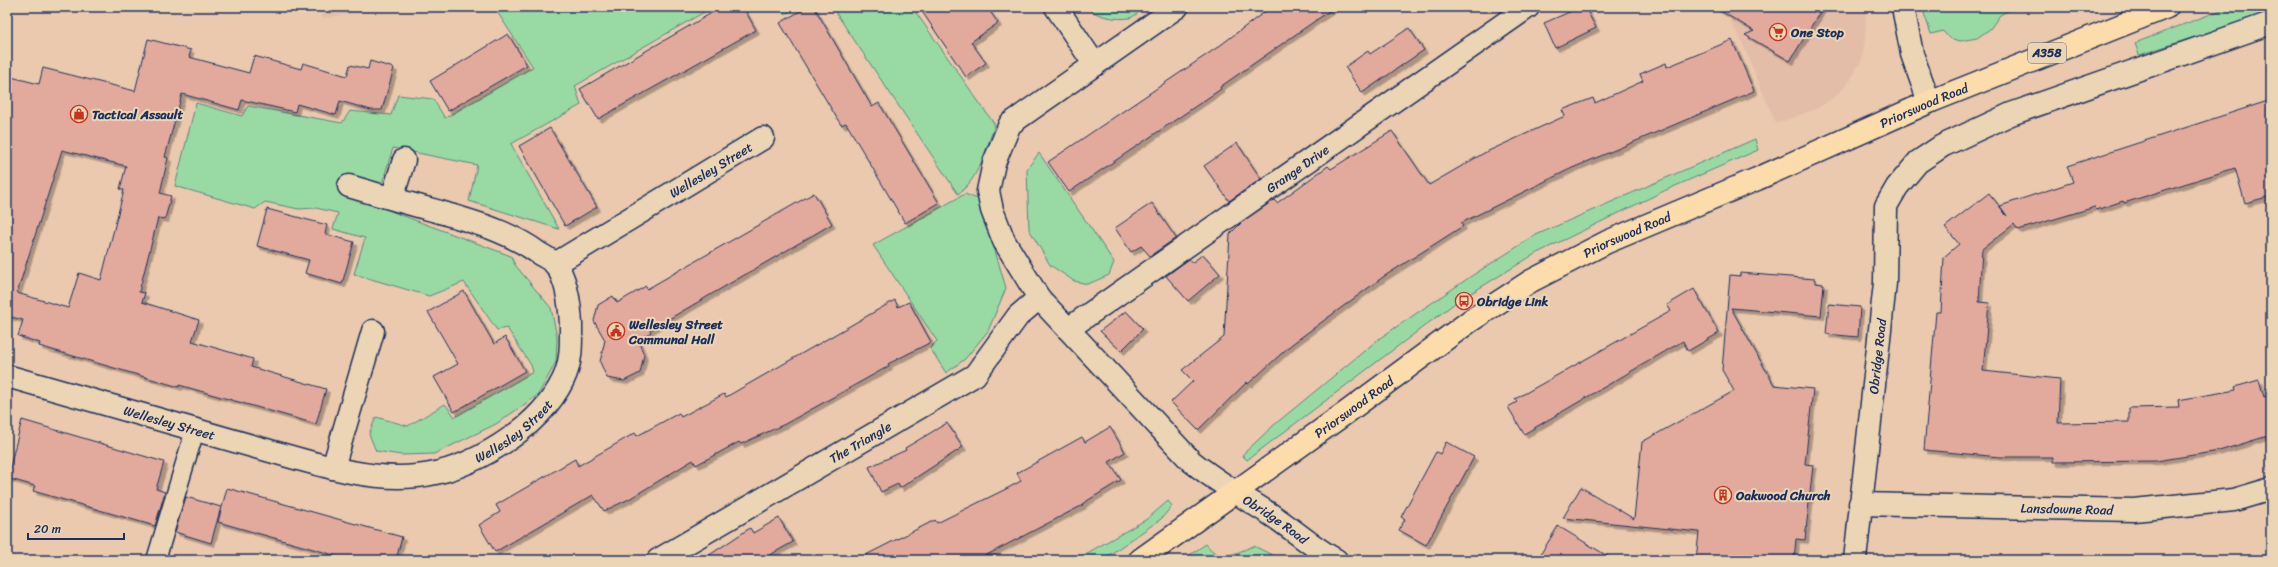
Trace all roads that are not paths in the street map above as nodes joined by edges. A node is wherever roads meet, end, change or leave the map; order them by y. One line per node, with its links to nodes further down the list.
1 (1056, 7): 7 (street)
2 (1177, 7): 7 (street)
3 (1528, 7): 15 (street, Grange Drive)
4 (1903, 7): 8 (street)
5 (2167, 7): 8 (main road, Priorswood Road / A358)
6 (2271, 23): 22 (street, Obridge Road)
7 (1095, 64): 14 (street)
8 (1929, 102): 21 (main road, Priorswood Road / A358)
9 (764, 138): 13 (street, Wellesley Street)
10 (404, 160): 12 (street)
11 (348, 186): 12 (street, Wellesley Street)
12 (392, 198): 13 (street, Wellesley Street)
13 (555, 264): 19 (street, Wellesley Street)
14 (1039, 298): 15 (street); 24 (street, The Triangle)
15 (1068, 329): 21 (street)
16 (373, 331): 19 (street)
17 (7, 376): 18 (street, Wellesley Street)
18 (195, 430): 19 (street, Wellesley Street); 23 (lane)
19 (333, 468)
20 (2271, 489): 22 (street, Lansdowne Road)
21 (1236, 491): 25 (main road, Priorswood Road / A358); 26 (street, Obridge Road)
22 (1860, 504): 27 (street, Obridge Road)
23 (156, 560)
24 (658, 560)
25 (1140, 560)
26 (1336, 560)
27 (1855, 560)

